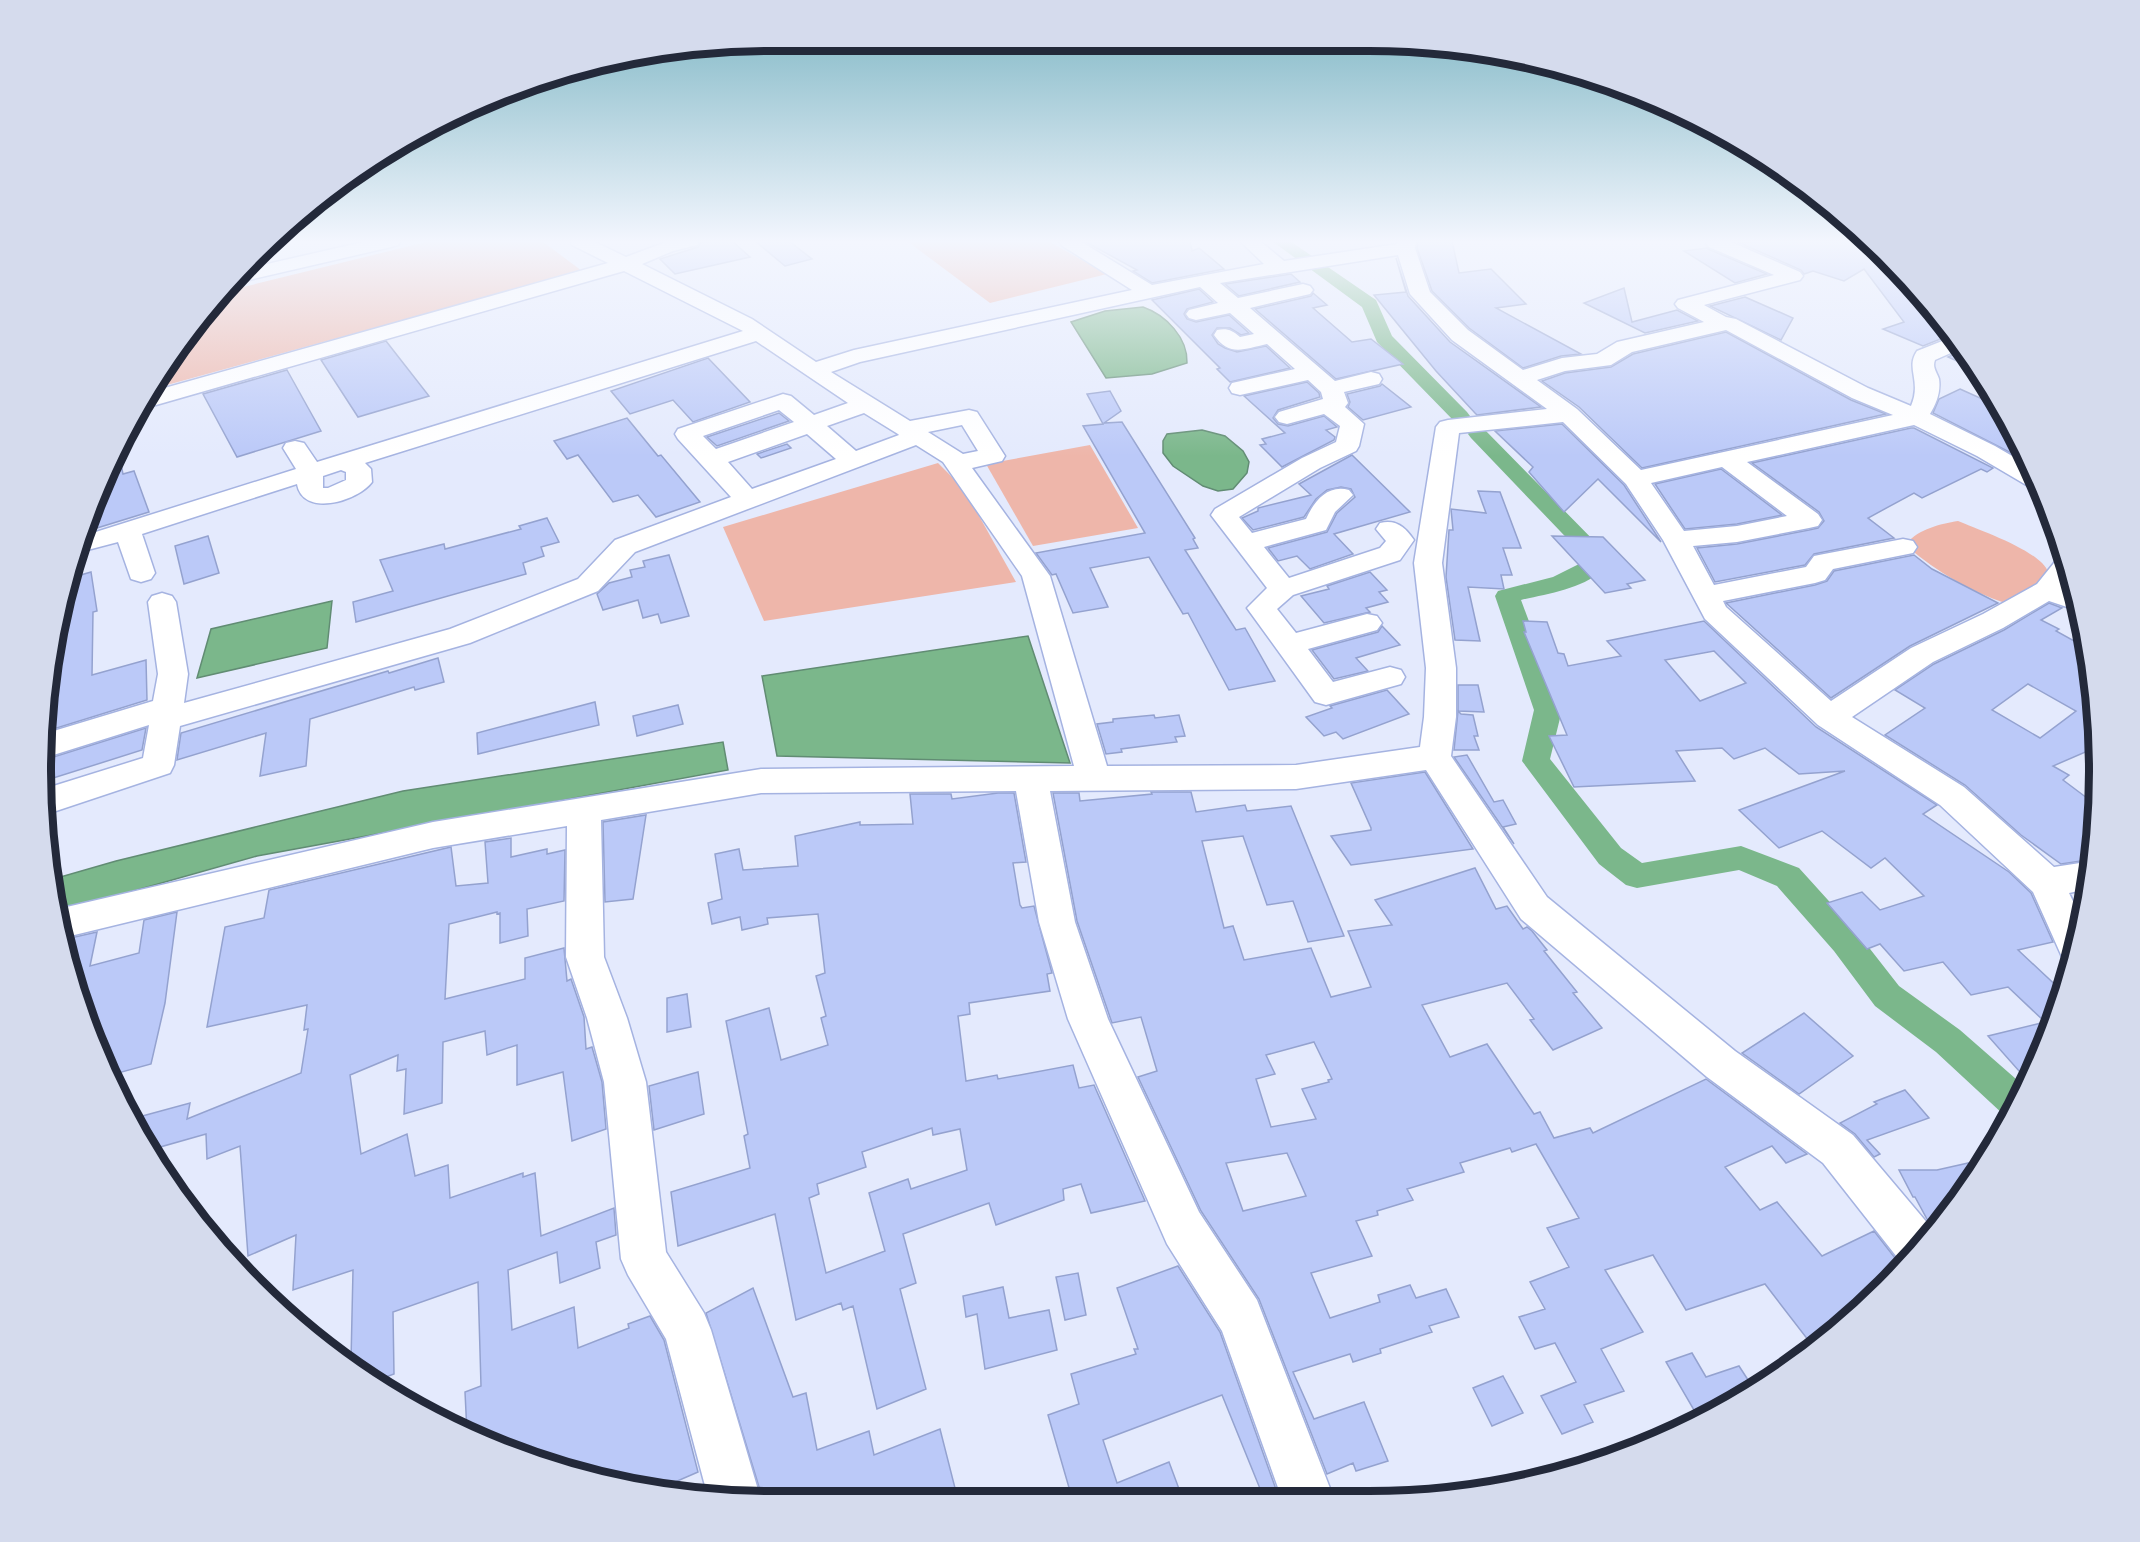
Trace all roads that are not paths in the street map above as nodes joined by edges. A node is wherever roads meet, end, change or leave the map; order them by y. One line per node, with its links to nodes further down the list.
1 (454, 313): 19 (street)
2 (725, 313): 10 (street)
3 (1051, 313): 14 (street)
4 (1201, 313): 8 (street)
5 (1245, 313): 12 (street)
6 (1438, 313): 15 (street)
7 (1703, 313): 9 (street)
8 (1196, 314)
9 (1723, 324): 15 (street); 23 (street)
10 (759, 333): 14 (street); 31 (street)
11 (1225, 334): 12 (street)
12 (1272, 337): 18 (street)
13 (1949, 346): 23 (street)
14 (814, 370): 20 (street)
15 (1521, 378): 21 (street)
16 (1371, 379): 18 (street)
17 (1240, 388): 18 (street)
18 (1326, 388): 22 (street); 40 (street)
19 (155, 398)
20 (866, 404): 24 (street); 25 (street)
21 (1569, 414): 33 (street); 55 (street)
22 (1287, 417)
23 (1917, 417): 28 (street); 32 (street)
24 (812, 424): 27 (street); 27 (street); 29 (street)
25 (912, 433): 29 (street); 30 (street); 30 (street)
26 (295, 448): 31 (street)
27 (712, 459): 35 (street)
28 (1727, 459): 33 (street); 38 (street)
29 (853, 461): 35 (street)
30 (957, 464): 57 (street)
31 (310, 473): 37 (street)
32 (2024, 474)
33 (1636, 479): 38 (street)
34 (1340, 495): 40 (street)
35 (747, 500): 52 (street)
36 (1389, 529): 44 (street)
37 (128, 531): 39 (street); 42 (street)
38 (1676, 540): 46 (street)
39 (88, 543)
40 (1246, 543): 44 (street)
41 (1903, 547): 46 (street)
42 (141, 573)
43 (2061, 573): 45 (street)
44 (1283, 589): 50 (street)
45 (2047, 590): 47 (street); 53 (street)
46 (1706, 595): 53 (street)
47 (2067, 598)
48 (162, 602): 52 (street)
49 (1367, 623): 50 (street)
50 (1288, 645): 51 (street)
51 (1390, 677)
52 (166, 714): 54 (street); 58 (street)
53 (1829, 717): 61 (street)
54 (52, 744)
55 (1435, 757): 57 (street); 64 (street)
56 (1028, 780): 57 (street); 59 (street); 66 (street)
57 (1094, 780)
58 (52, 799)
59 (584, 810): 62 (street); 65 (street)
60 (2081, 876): 61 (street)
61 (2047, 883): 63 (street)
62 (68, 922)
63 (2070, 934)
64 (1913, 1242)
65 (732, 1489)
66 (1305, 1491)

